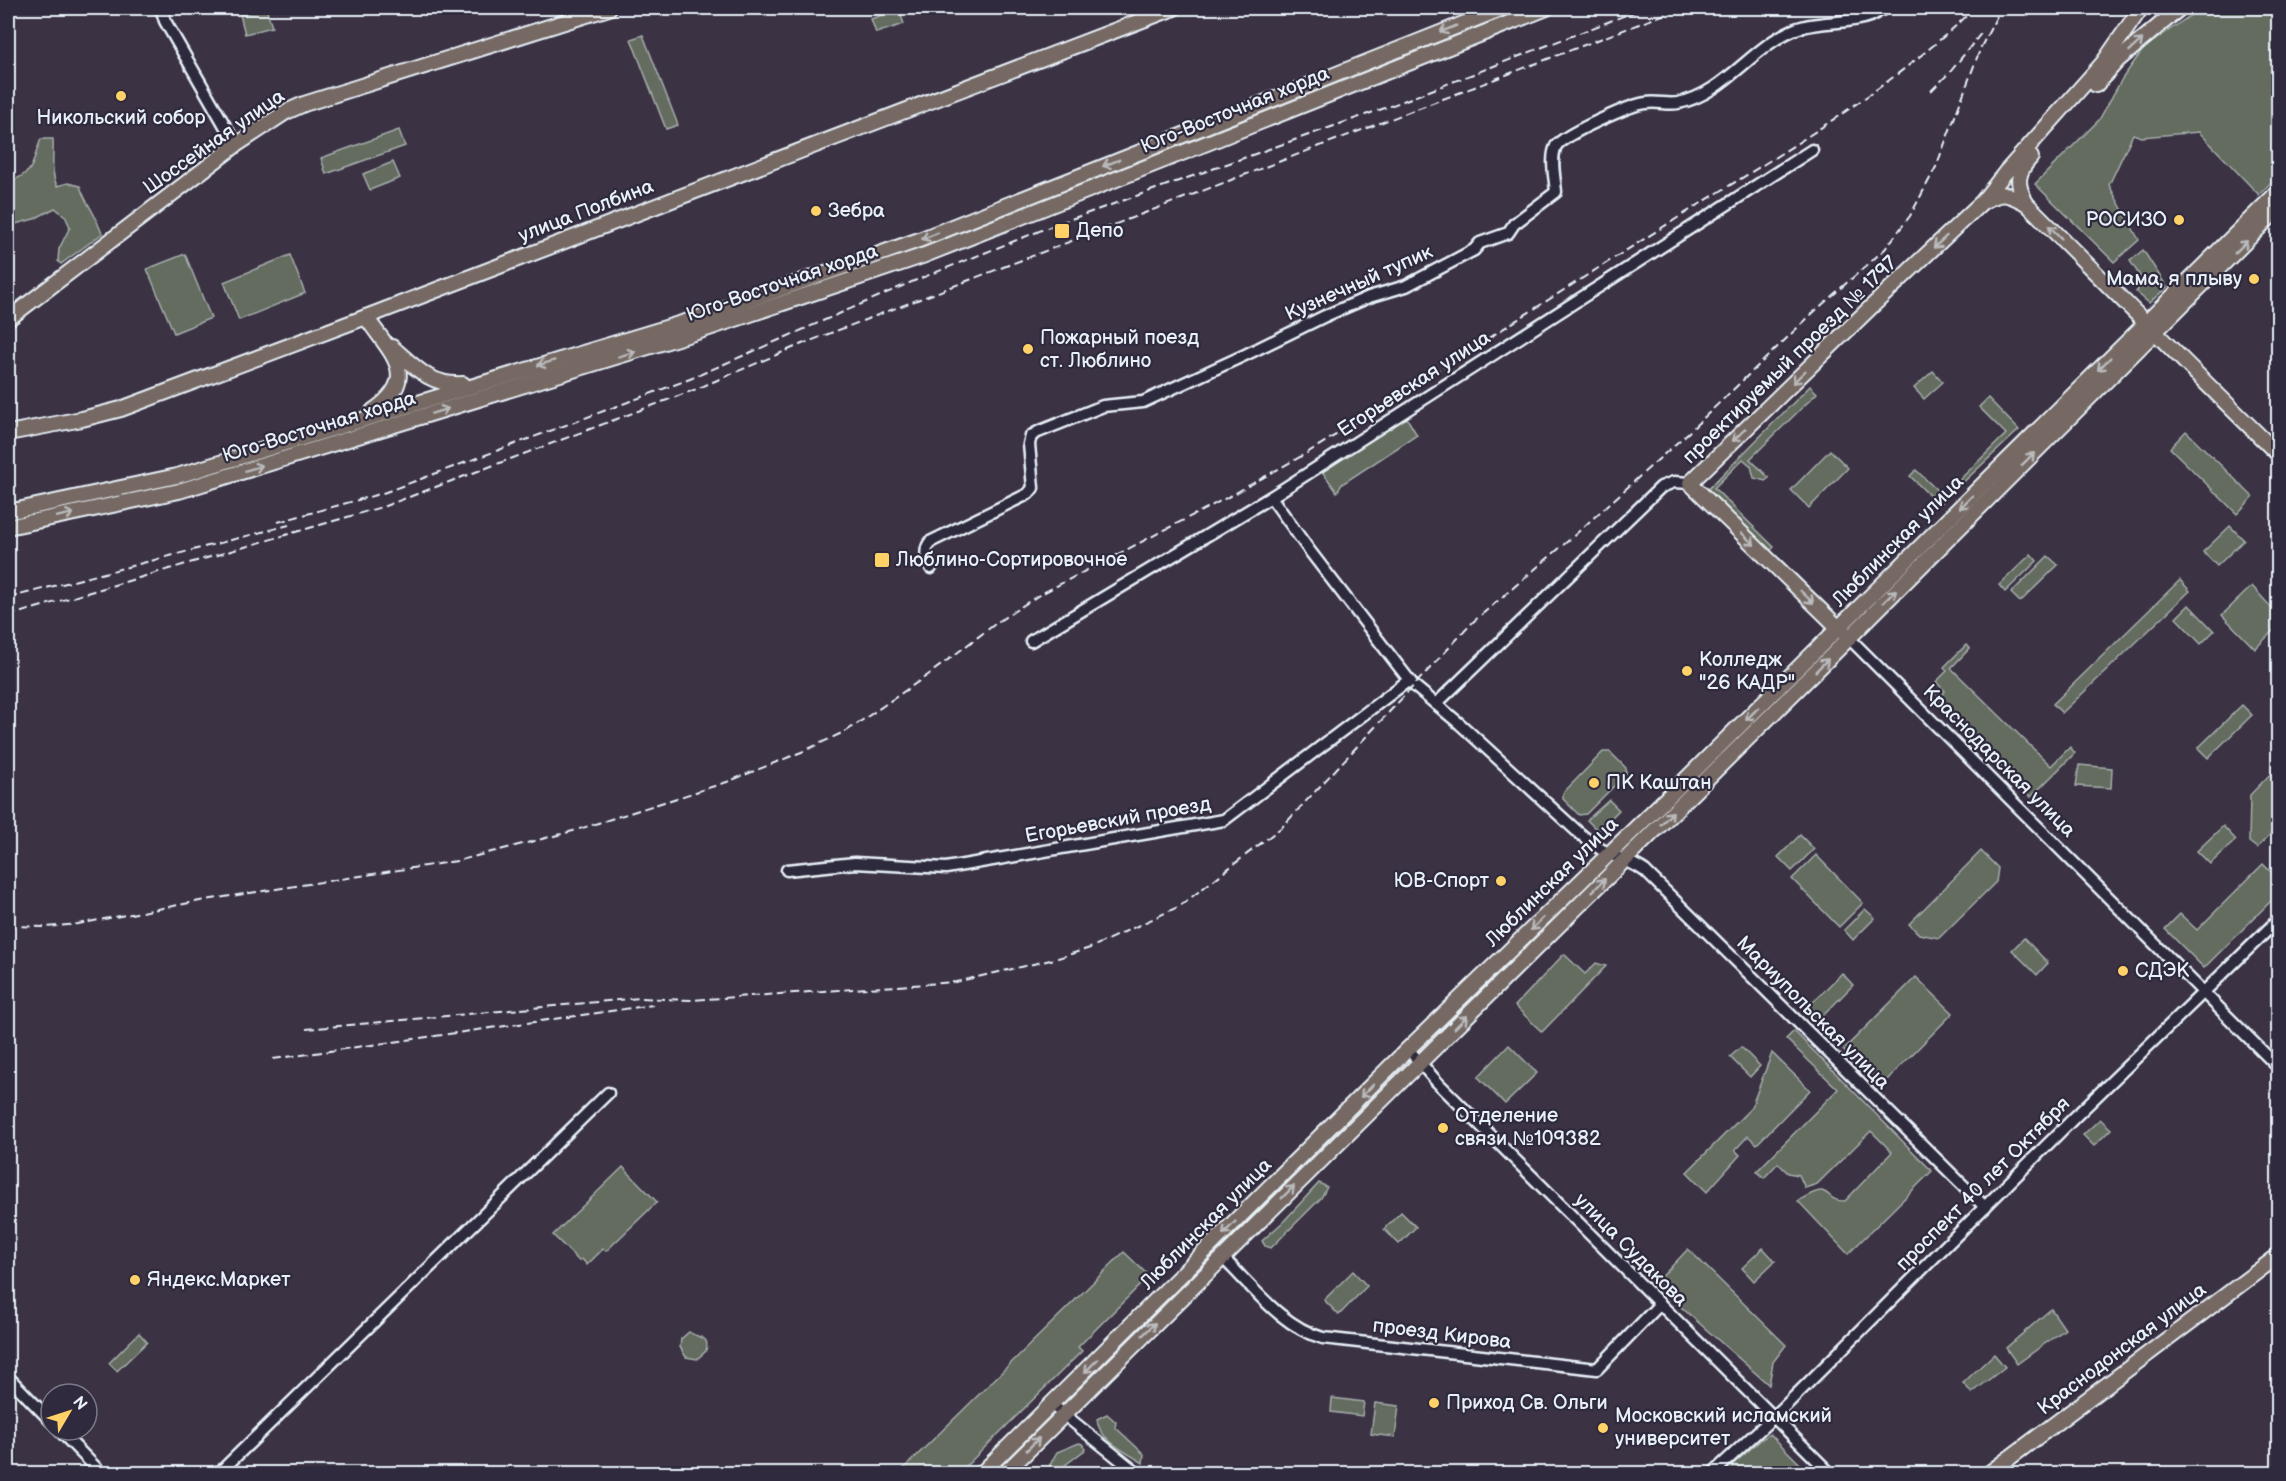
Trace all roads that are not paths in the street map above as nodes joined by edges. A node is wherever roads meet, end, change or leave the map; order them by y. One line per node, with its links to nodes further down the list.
1 (161, 8): 11 (street)
2 (609, 8): 11 (main road, Шоссейная улица)
3 (1174, 8): 17 (main road, улица Полбина)
4 (1503, 8): 21 (main road, Юго-Восточная хорда, one-way to 21)
5 (1547, 8): 28 (main road, Юго-Восточная хорда, one-way to 5)
6 (1886, 8): 29 (street, Кузнечный тупик)
7 (2130, 8): 10 (main road)
8 (2141, 8): 10 (main road, проектируемый проезд № 1797)
9 (2180, 8): 15 (main road, one-way to 9)
10 (2124, 30): 14 (main road, проектируемый проезд № 1797)
11 (236, 145): 18 (main road, Шоссейная улица)
12 (1812, 150): 26 (street, Егорьевская улица)
13 (2278, 192): 19 (main road, Люблинская улица)
14 (1982, 202): 15 (main road); 25 (main road, проектируемый проезд № 1797, one-way to 25)
15 (2026, 203): 19 (main road, one-way to 15)
16 (2278, 209): 19 (main road, Люблинская улица, one-way to 16)
17 (366, 317): 20 (main road); 23 (main road, улица Полбина)
18 (8, 319)
19 (2150, 328): 24 (main road); 30 (main road, Люблинская улица)
20 (377, 334): 21 (main road); 22 (main road)
21 (477, 384): 22 (main road, Юго-Восточная хорда)
22 (364, 418): 27 (main road, Юго-Восточная хорда)
23 (8, 433)
24 (2278, 454)
25 (1690, 483): 30 (main road, Краснодарская улица, one-way to 30); 33 (street, проектируемый проезд № 1797)
26 (1271, 497): 31 (street, Егорьевская улица); 32 (street)
27 (8, 512)
28 (8, 527)
29 (932, 568)
30 (1844, 633): 34 (main road, Люблинская улица, one-way to 34); 35 (main road, Люблинская улица, one-way to 30); 38 (street, Краснодарская улица)
31 (1031, 641)
32 (1409, 680): 33 (street); 36 (street, Егорьевский проезд)
33 (1436, 704): 34 (street)
34 (1609, 854): 35 (street, Мариупольская улица); 39 (main road, Люблинская улица, one-way to 39)
35 (1625, 859): 40 (main road, Люблинская улица, one-way to 35); 43 (street, Мариупольская улица)
36 (787, 870)
37 (2278, 920): 38 (street, проспект 40 лет Октября)
38 (2204, 993): 41 (street, Краснодарская улица); 43 (street, проспект 40 лет Октября)
39 (1408, 1049): 40 (street, улица Судакова); 48 (main road, Люблинская улица, one-way to 48)
40 (1419, 1063): 44 (main road, Люблинская улица, one-way to 40); 46 (street, улица Судакова)
41 (2278, 1067)
42 (608, 1093): 54 (street)
43 (1985, 1207): 51 (street, проспект 40 лет Октября)
44 (1222, 1257): 46 (street, проезд Кирова); 50 (main road, Люблинская улица, one-way to 44)
45 (2278, 1257): 60 (main road, Краснодонская улица)
46 (1660, 1304): 51 (street, улица Судакова)
47 (8, 1377): 49 (street)
48 (1051, 1404): 50 (street); 55 (main road, Люблинская улица)
49 (39, 1409)
50 (1063, 1415): 56 (main road, Люблинская улица, one-way to 50); 57 (street)
51 (1773, 1417): 58 (street, проспект 40 лет Октября); 59 (street, улица Судакова)
52 (71, 1442): 53 (street)
53 (102, 1473)
54 (218, 1473)
55 (981, 1473)
56 (1004, 1473)
57 (1138, 1473)
58 (1712, 1473)
59 (1831, 1473)
60 (1988, 1473)

